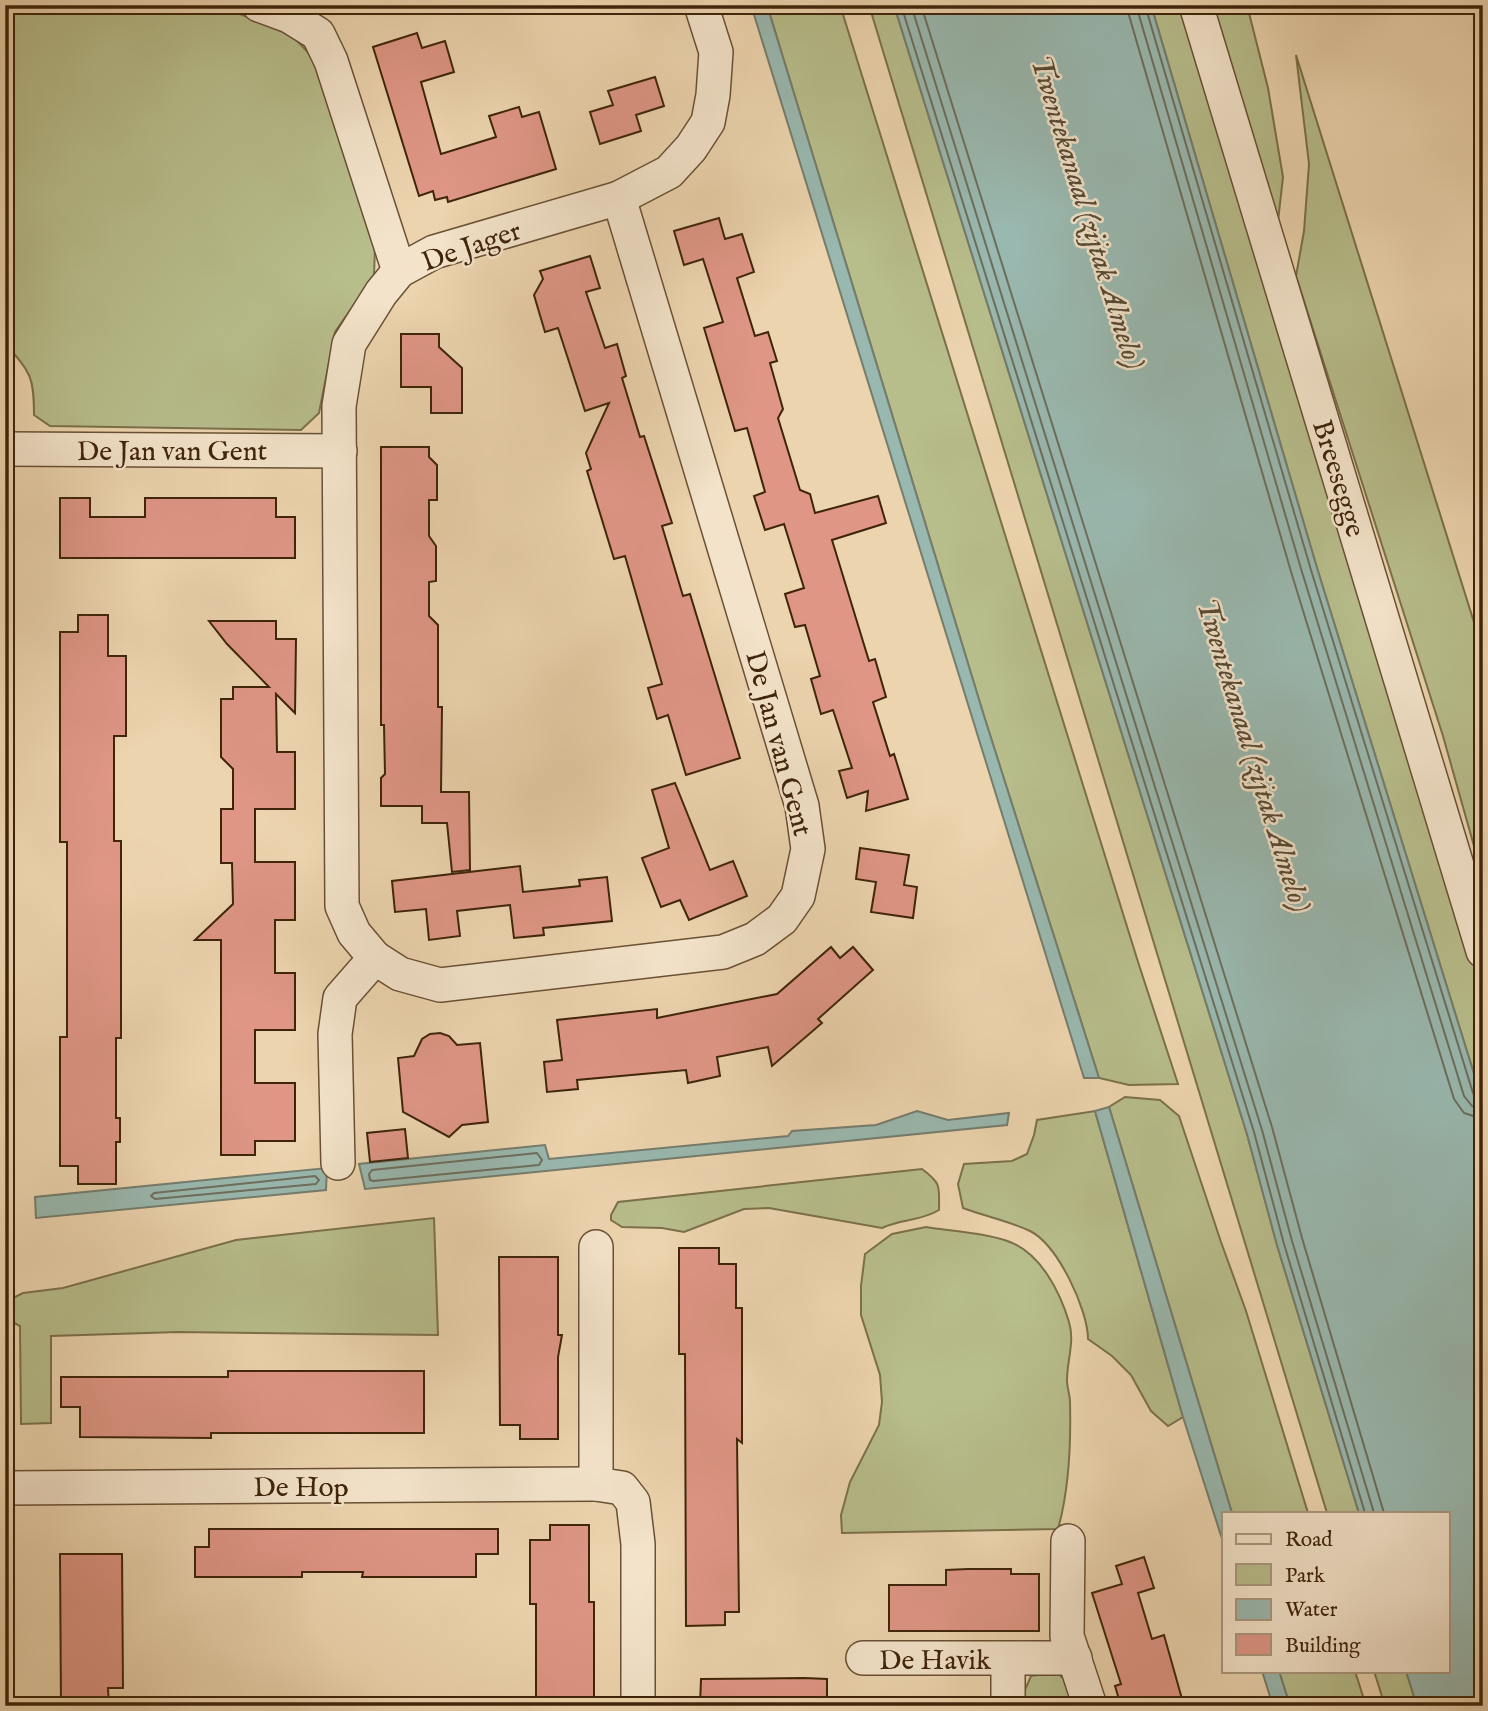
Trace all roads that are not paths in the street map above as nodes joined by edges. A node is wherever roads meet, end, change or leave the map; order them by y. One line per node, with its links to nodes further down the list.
1 (258, 5): 5 (street, De Jager)
2 (701, 5): 4 (street, De Jager)
3 (1196, 5): 8 (street, Breesegge)
4 (619, 198): 5 (street, De Jager); 9 (street, De Jan van Gent)
5 (399, 271): 7 (street, De Jan van Gent)
6 (5, 449): 7 (street, De Jan van Gent)
7 (340, 451): 9 (street, De Jan van Gent)
8 (1483, 951)
9 (375, 958): 10 (street)
10 (338, 1163)
11 (596, 1247): 12 (street)
12 (596, 1484): 13 (street, De Hop); 18 (street, De Hop)
13 (5, 1488)
14 (1068, 1541): 16 (street)
15 (863, 1658): 17 (street, De Havik)
16 (1075, 1658): 17 (street, De Havik); 20 (street)
17 (1008, 1659): 19 (street, De Havik)
18 (638, 1706)
19 (1008, 1706)
20 (1090, 1706)

